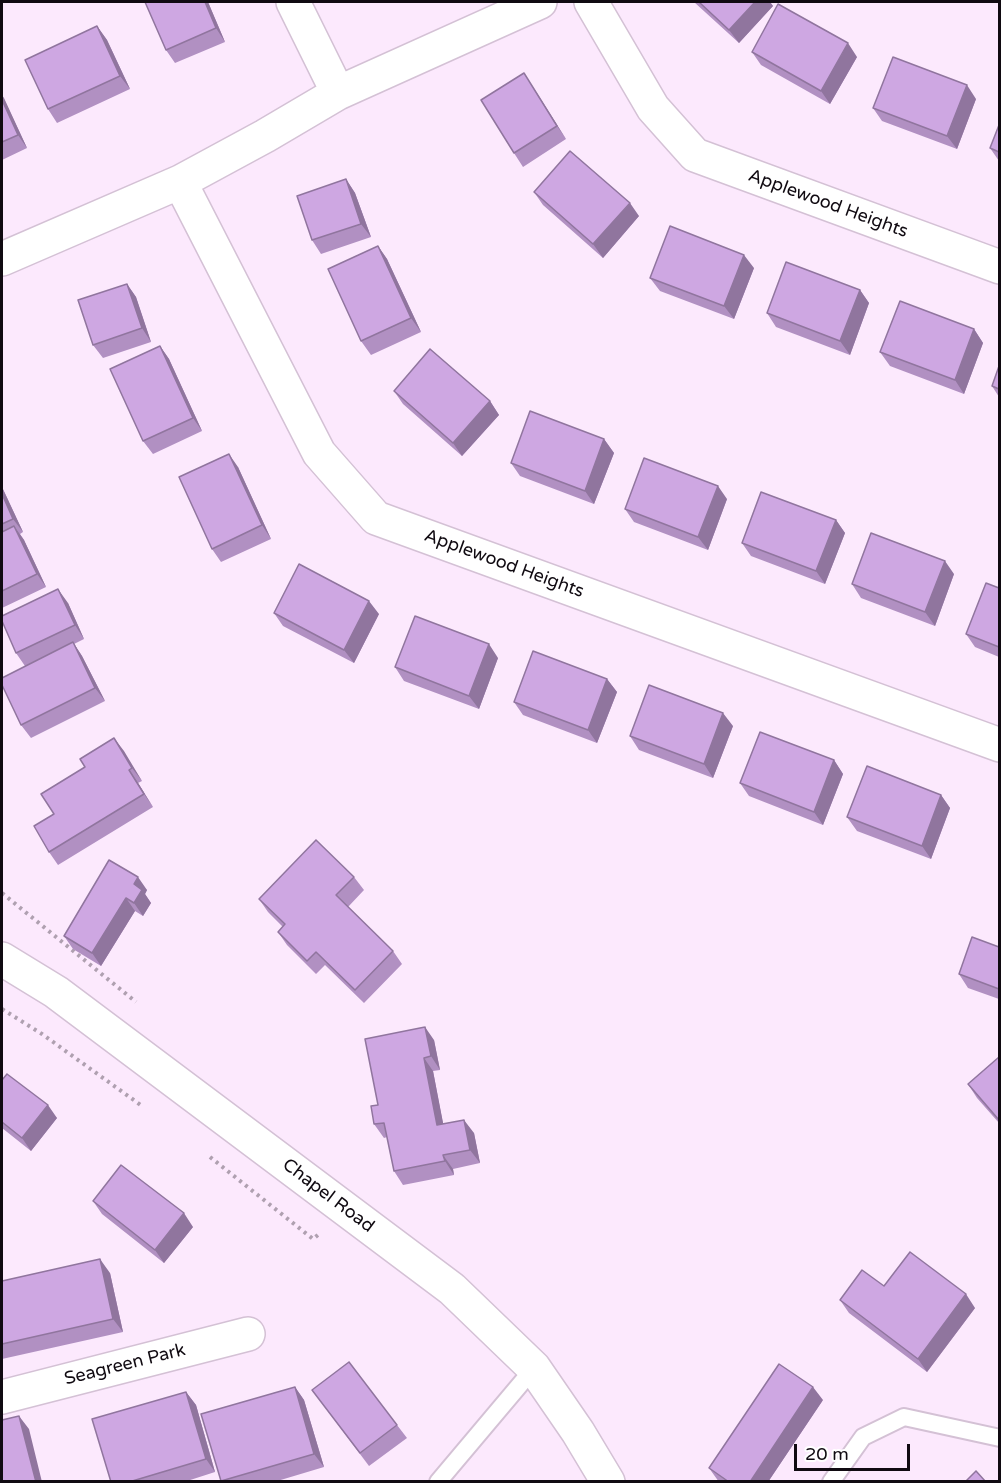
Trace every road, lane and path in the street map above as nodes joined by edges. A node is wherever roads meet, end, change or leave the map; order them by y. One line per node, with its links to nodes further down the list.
1 (293, 2): 4 (street)
2 (540, 2): 4 (street)
3 (591, 2): 7 (street, Applewood Heights)
4 (338, 93): 5 (street)
5 (180, 182): 6 (street); 8 (street, Applewood Heights)
6 (2, 258)
7 (999, 267)
8 (999, 745)
9 (2, 958): 11 (street, Chapel Road)
10 (248, 1334): 12 (street, Seagreen Park)
11 (534, 1368): 14 (lane); 15 (street, Chapel Road)
12 (2, 1397)
13 (999, 1438): 16 (lane)
14 (438, 1482)
15 (608, 1482)
16 (831, 1482)

